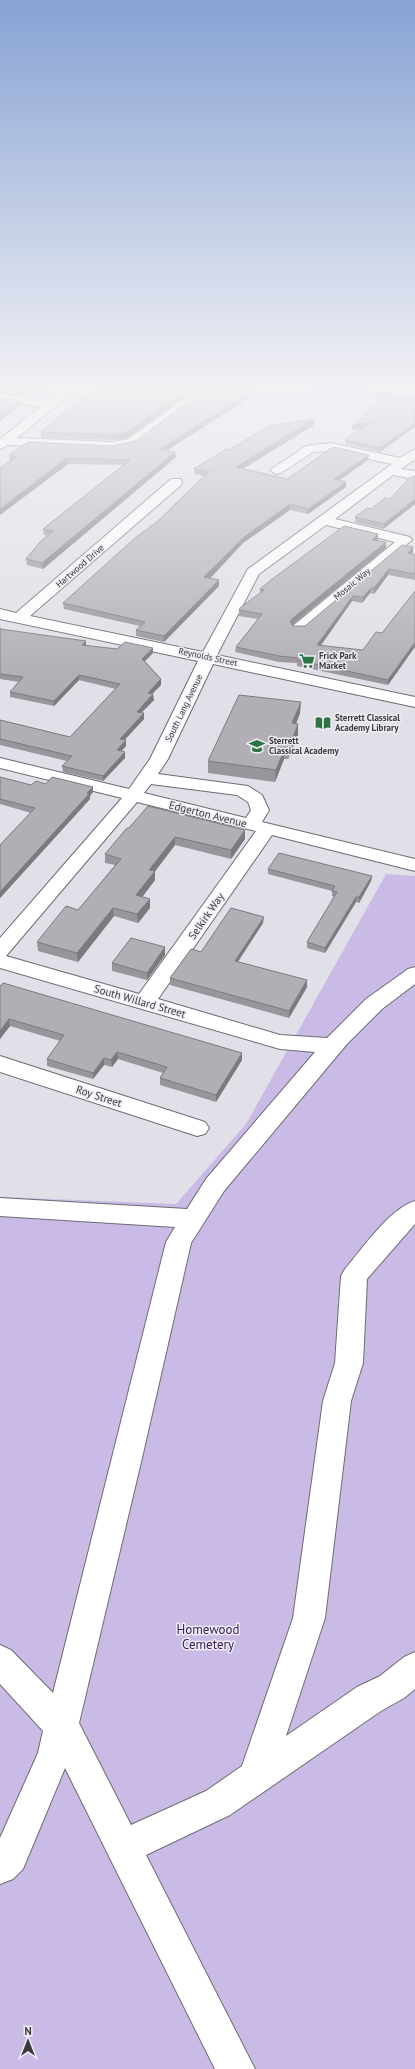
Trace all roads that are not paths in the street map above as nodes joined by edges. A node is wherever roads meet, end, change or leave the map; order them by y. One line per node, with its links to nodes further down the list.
1 (174, 484): 5 (street, Hartwood Drive)
2 (373, 484): 3 (street, South Lang Avenue)
3 (324, 520): 6 (street, Mosaic Way); 7 (street, South Lang Avenue)
4 (0, 614): 5 (street, Reynolds Street)
5 (19, 618): 7 (street, Reynolds Street)
6 (299, 628)
7 (208, 657): 8 (street, Reynolds Street); 10 (street, South Lang Avenue)
8 (415, 702)
9 (0, 763): 11 (street, Edgerton Avenue)
10 (146, 778): 11 (street, South Lang Avenue); 12 (street, Selkirk Way)
11 (134, 796): 12 (street, Edgerton Avenue); 14 (street, South Lang Avenue)
12 (259, 827): 13 (street, Edgerton Avenue); 17 (street, Selkirk Way)
13 (415, 865)
14 (0, 951)
15 (0, 961): 17 (street, South Willard Street)
16 (415, 974): 18 (street)
17 (145, 1002): 18 (street, South Willard Street)
18 (333, 1046): 23 (street)
19 (0, 1064): 20 (street, Roy Street)
20 (197, 1128)
21 (0, 1207): 23 (street)
22 (415, 1210): 27 (street)
23 (193, 1219): 26 (street)
24 (0, 1661): 26 (street)
25 (415, 1668): 27 (street)
26 (62, 1726): 28 (street); 29 (street)
27 (255, 1778): 28 (street)
28 (124, 1847): 30 (street)
29 (0, 1866)
30 (236, 2069)

